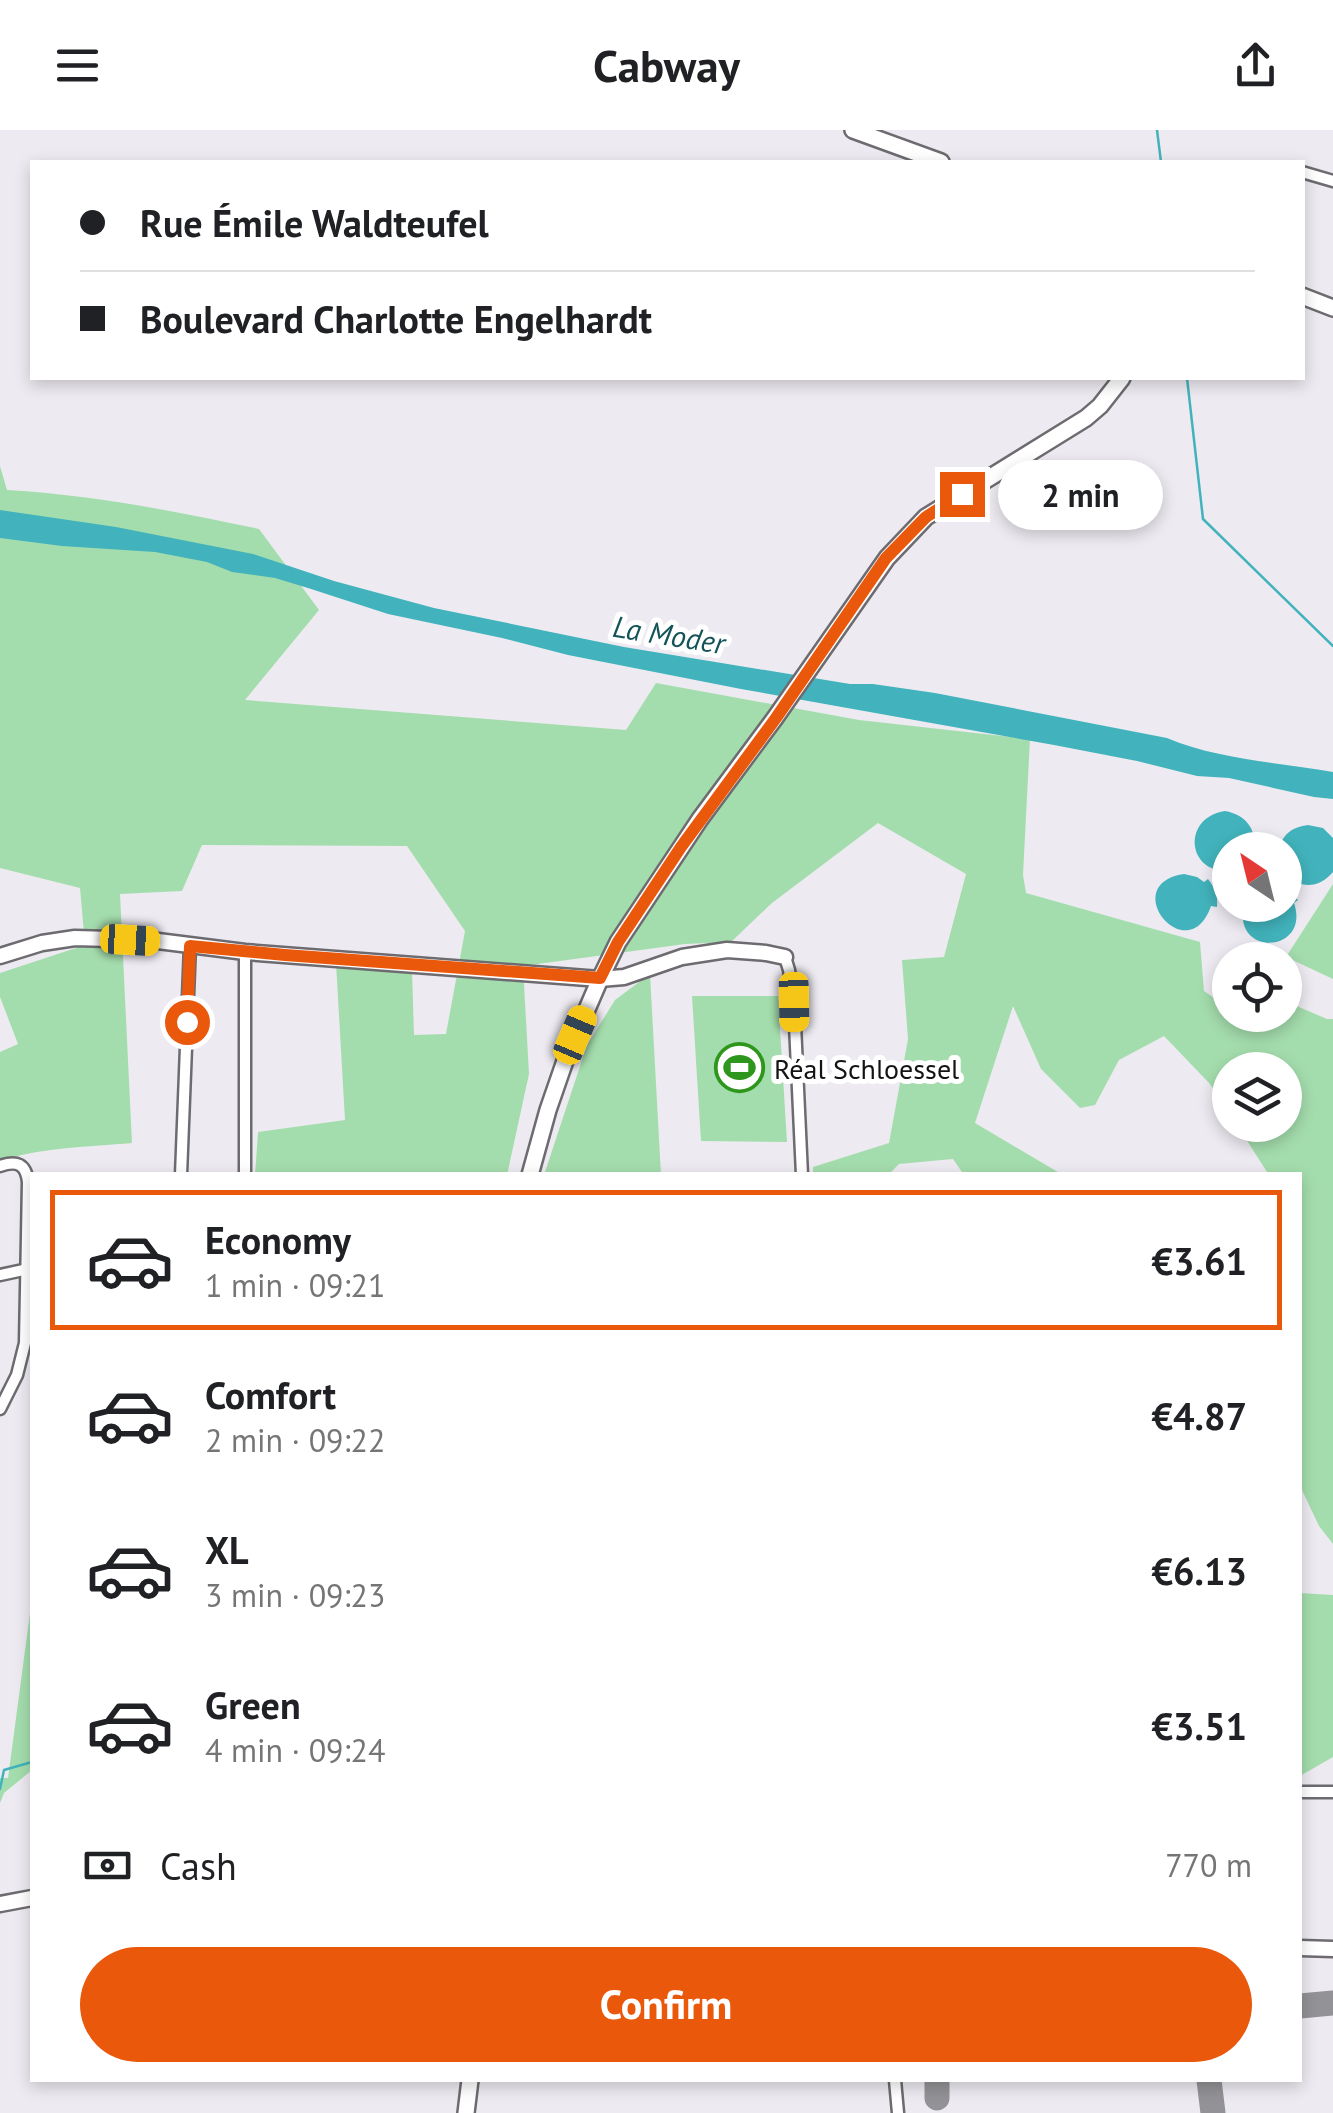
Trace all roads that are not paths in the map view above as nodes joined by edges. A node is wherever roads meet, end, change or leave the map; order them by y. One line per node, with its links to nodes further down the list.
1 (854, 130): 2 (main road)
2 (936, 160)
3 (1305, 173): 4 (street)
4 (1333, 181)
5 (1305, 297): 6 (main road)
6 (1333, 308)
7 (1120, 380): 12 (main road)
8 (190, 946): 9 (street); 10 (street); 14 (street)
9 (245, 952): 12 (street); 15 (street)
10 (1, 955)
11 (785, 957): 12 (street); 17 (street)
12 (600, 978): 16 (main road)
13 (0, 1166): 18 (street)
14 (181, 1172)
15 (245, 1172)
16 (531, 1172)
17 (802, 1172)
18 (29, 1269): 19 (street); 20 (street)
19 (0, 1275)
20 (5, 1389): 21 (street)
21 (0, 1409)
22 (1302, 1792): 23 (street)
23 (1333, 1792)
24 (30, 1898): 25 (street)
25 (0, 1904)
26 (1302, 1948): 27 (street)
27 (1333, 1948)
28 (470, 2082): 30 (main road)
29 (896, 2082): 31 (street)
30 (466, 2113)
31 (898, 2113)

